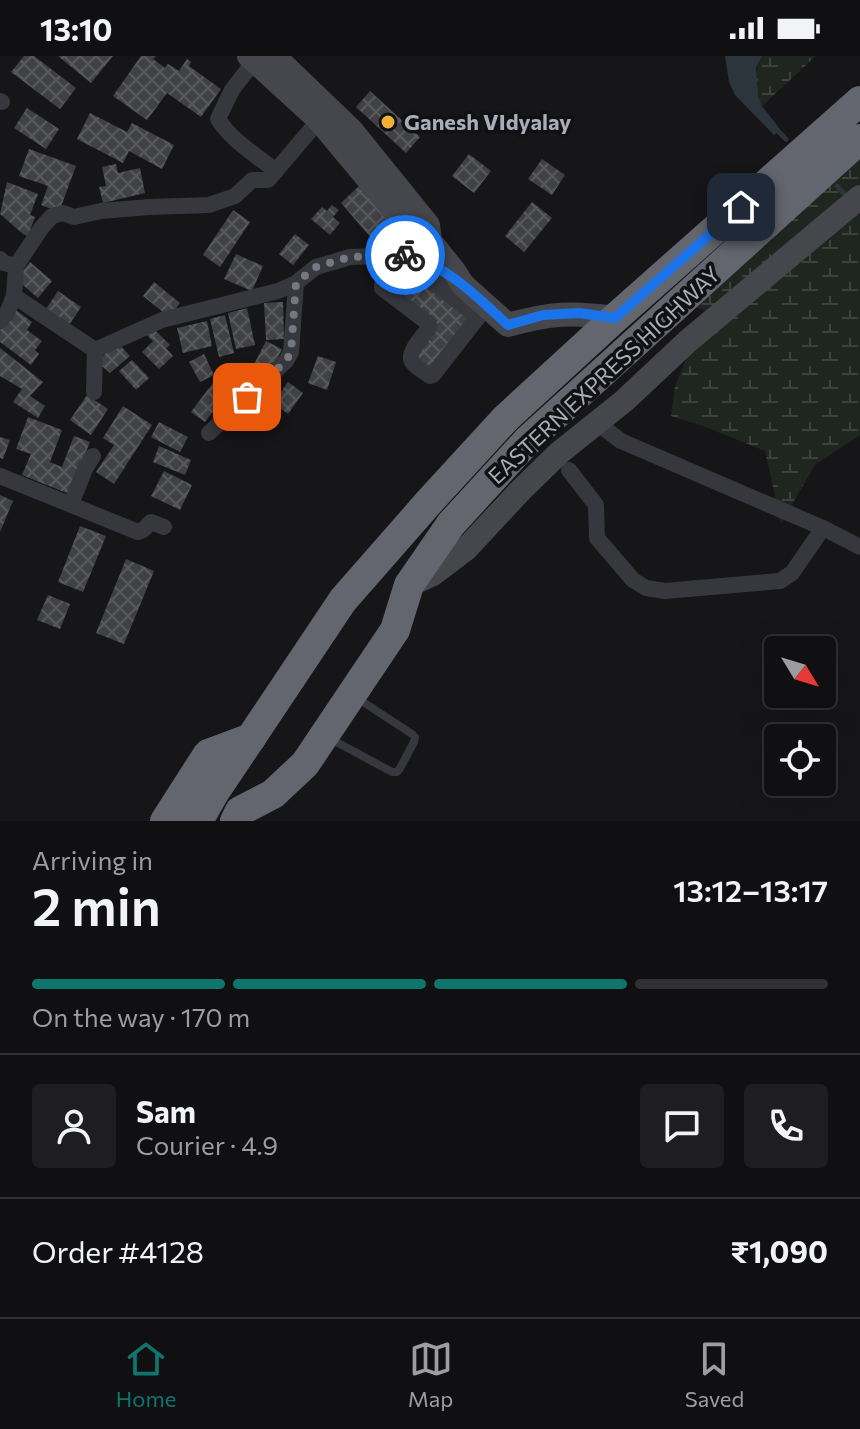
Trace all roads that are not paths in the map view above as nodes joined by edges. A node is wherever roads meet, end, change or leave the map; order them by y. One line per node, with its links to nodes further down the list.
1 (259, 57): 3 (street); 5 (street)
2 (860, 101): 14 (highway, EASTERN EXPRESS HIGHWAY)
3 (325, 114): 5 (street); 7 (street)
4 (860, 139): 27 (highway, EASTERN EXPRESS HIGHWAY)
5 (276, 171): 9 (street)
6 (853, 203): 18 (street)
7 (431, 242): 8 (street); 11 (street)
8 (406, 255): 10 (street); 11 (street)
9 (8, 263): 12 (street)
10 (296, 283): 16 (street); 19 (street)
11 (463, 285): 13 (street)
12 (14, 296): 15 (street); 16 (street)
13 (482, 311): 13 (street); 14 (street)
14 (615, 318): 30 (highway, EASTERN EXPRESS HIGHWAY)
15 (0, 321)
16 (95, 350): 17 (street)
17 (94, 392)
18 (597, 423): 25 (street); 27 (street)
19 (209, 433)
20 (93, 456): 23 (street)
21 (569, 470): 25 (street)
22 (0, 476): 23 (street)
23 (71, 504): 24 (street)
24 (164, 527)
25 (823, 528): 26 (street)
26 (860, 547)
27 (409, 585): 28 (highway, EASTERN EXPRESS HIGHWAY)
28 (353, 696): 29 (highway, EASTERN EXPRESS HIGHWAY); 29 (lane)
29 (325, 736): 31 (highway, EASTERN EXPRESS HIGHWAY)
30 (251, 738): 32 (highway); 33 (highway, EASTERN EXPRESS HIGHWAY)
31 (272, 807): 34 (highway, EASTERN EXPRESS HIGHWAY)
32 (165, 821)
33 (198, 821)
34 (235, 821)

